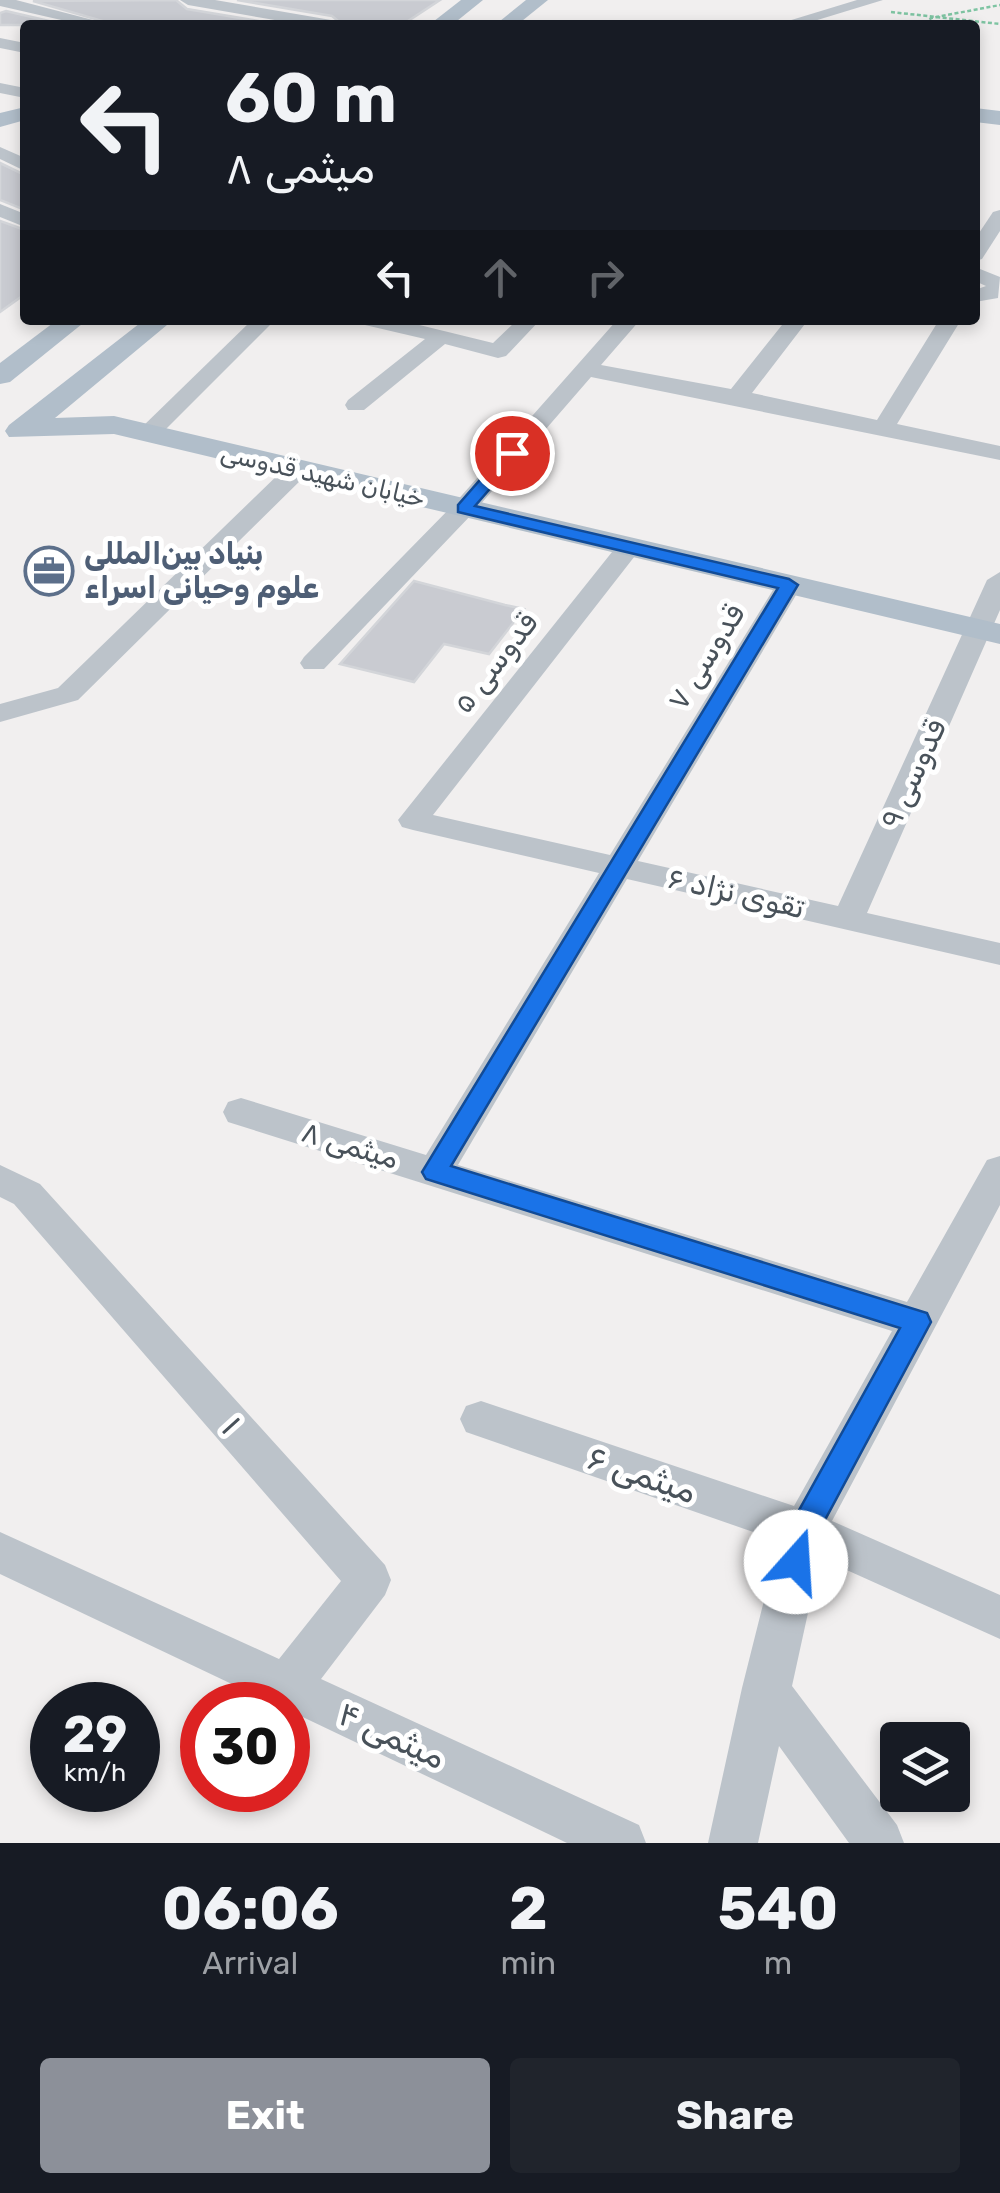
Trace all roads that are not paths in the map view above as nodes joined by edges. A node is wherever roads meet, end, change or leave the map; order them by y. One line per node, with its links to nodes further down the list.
1 (188, 0): 8 (street)
2 (255, 0): 8 (street)
3 (538, 0): 13 (main road)
4 (563, 0): 14 (main road)
5 (875, 0): 15 (street)
6 (0, 2): 9 (street)
7 (482, 4): 12 (main road)
8 (232, 9): 10 (street); 11 (street)
9 (81, 20)
10 (207, 20)
11 (300, 20)
12 (449, 20)
13 (512, 20)
14 (538, 20)
15 (801, 20)
16 (0, 152): 17 (street)
17 (20, 173)
18 (1000, 216): 19 (street)
19 (980, 247)
20 (31, 325): 31 (main road)
21 (67, 325): 33 (main road)
22 (120, 325): 39 (main road)
23 (154, 325): 34 (main road)
24 (259, 325): 40 (street)
25 (393, 325): 30 (street)
26 (524, 325): 30 (street)
27 (625, 325): 32 (street)
28 (793, 325): 35 (street)
29 (947, 325): 38 (street)
30 (441, 337): 36 (street)
31 (0, 347)
32 (586, 369): 35 (street); 43 (street)
33 (0, 376)
34 (77, 386): 37 (main road); 39 (main road)
35 (737, 397): 38 (street)
36 (356, 404)
37 (114, 425): 39 (main road, خیابان شهید قدوسی); 40 (main road, خیابان شهید قدوسی)
38 (884, 427): 41 (street)
39 (6, 432)
40 (148, 434): 42 (main road, خیابان شهید قدوسی)
41 (1000, 453)
42 (298, 469): 43 (main road, خیابان شهید قدوسی); 49 (street)
43 (464, 508): 44 (main road, خیابان شهید قدوسی); 48 (street)
44 (629, 548): 46 (main road, خیابان شهید قدوسی); 50 (street, قدوسی ۵)
45 (1000, 580): 47 (street, قدوسی ۹)
46 (789, 585): 47 (main road, خیابان شهید قدوسی); 51 (street, قدوسی ۷)
47 (990, 632): 52 (street, قدوسی ۹)
48 (314, 663)
49 (0, 713)
50 (412, 820): 51 (street, تقوی نژاد ۶)
51 (617, 866): 52 (street, تقوی نژاد ۶); 56 (street, قدوسی ۷)
52 (848, 919): 53 (street, تقوی نژاد ۶)
53 (1000, 954)
54 (241, 1112): 56 (street, میثمی ۸)
55 (1000, 1170): 58 (street)
56 (435, 1172): 58 (street, میثمی ۸)
57 (0, 1180): 64 (street, ۱)
58 (918, 1322): 60 (street)
59 (481, 1419): 60 (street, میثمی ۶)
60 (804, 1530): 62 (street, میثمی ۶); 65 (street)
61 (0, 1552): 63 (street, میثمی ۴)
62 (1000, 1617)
63 (282, 1682)
64 (290, 1682)
65 (765, 1688): 68 (street); 69 (street)
66 (310, 1695): 67 (street, میثمی ۴)
67 (621, 1843)
68 (733, 1843)
69 (879, 1843)

